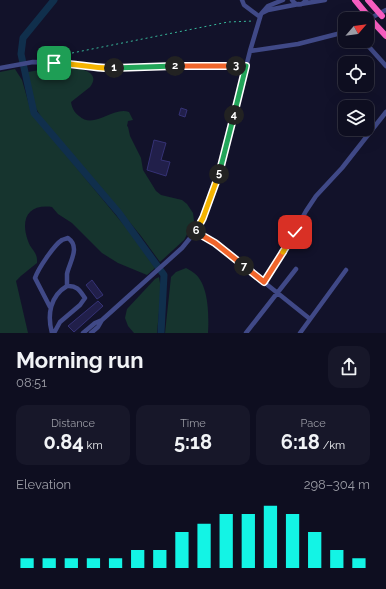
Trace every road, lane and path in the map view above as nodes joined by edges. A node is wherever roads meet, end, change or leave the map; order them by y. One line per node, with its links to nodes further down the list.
1 (242, 0): 11 (street)
2 (283, 0): 11 (street)
3 (292, 0): 8 (street)
4 (306, 0): 8 (street)
5 (325, 0): 8 (street)
6 (355, 0): 10 (highway, bridge)
7 (368, 0): 13 (highway, bridge)
8 (300, 4): 11 (street)
9 (386, 10): 12 (street)
10 (364, 12)
11 (260, 17): 18 (street); 19 (path)
12 (374, 18)
13 (384, 18)
14 (374, 25): 16 (highway)
15 (338, 34): 18 (street)
16 (386, 36)
17 (370, 48): 21 (street)
18 (250, 52): 20 (street)
19 (72, 53)
20 (246, 66): 22 (street); 24 (street)
21 (386, 66)
22 (0, 68)
23 (386, 112): 27 (street)
24 (196, 232): 27 (street); 32 (street)
25 (296, 269): 29 (street)
26 (346, 270): 31 (street)
27 (264, 282): 29 (street)
28 (67, 286): 30 (street); 30 (street); 33 (street)
29 (277, 293): 31 (street); 36 (street)
30 (50, 307): 33 (street)
31 (310, 319): 37 (street)
32 (102, 320): 34 (street); 35 (street)
33 (53, 333)
34 (83, 333)
35 (91, 333)
36 (246, 333)
37 (300, 333)

